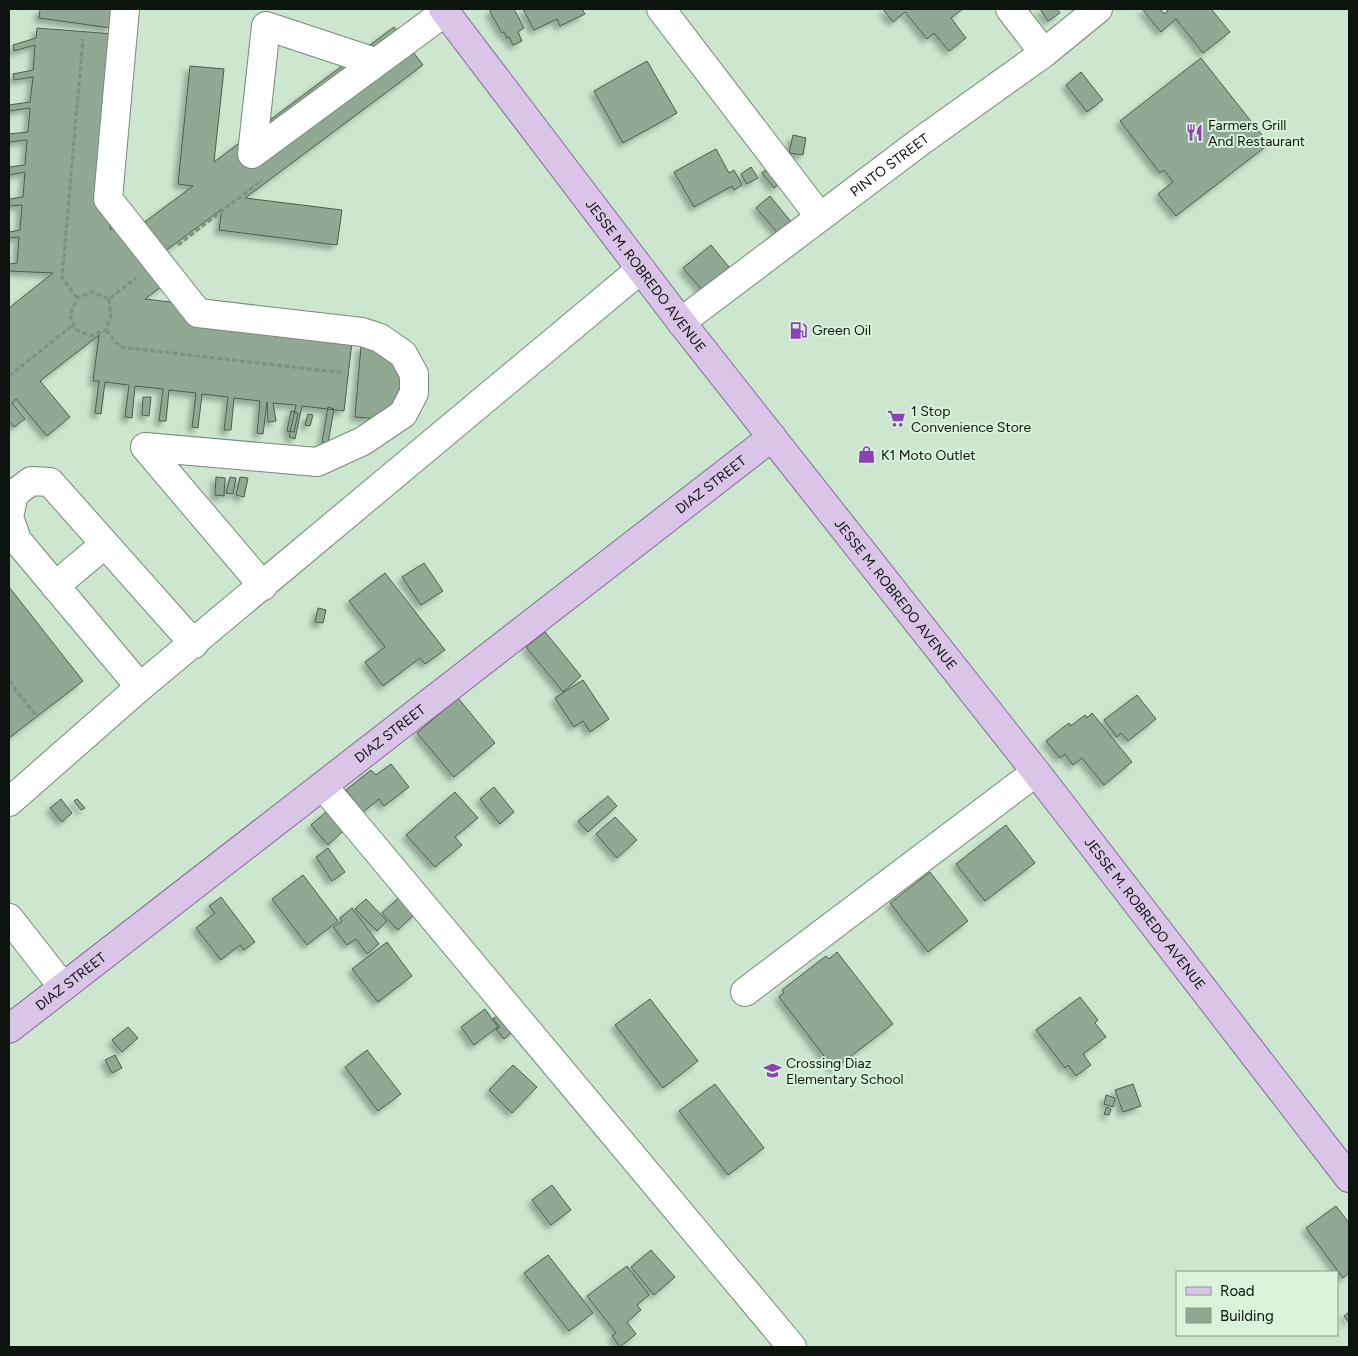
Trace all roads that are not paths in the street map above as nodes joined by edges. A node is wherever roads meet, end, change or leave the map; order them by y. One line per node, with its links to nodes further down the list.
1 (125, 9): 14 (street)
2 (661, 9): 8 (street)
3 (1010, 9): 6 (street)
4 (1098, 9): 6 (street, PINTO STREET)
5 (444, 10): 7 (street); 9 (main road, JESSE M. ROBREDO AVENUE)
6 (1044, 53): 8 (street, PINTO STREET)
7 (375, 62): 7 (street)
8 (820, 217): 10 (street, PINTO STREET)
9 (641, 269): 10 (main road, JESSE M. ROBREDO AVENUE); 14 (street)
10 (681, 322): 11 (main road, JESSE M. ROBREDO AVENUE)
11 (772, 438): 17 (main road, JESSE M. ROBREDO AVENUE); 18 (main road, DIAZ STREET)
12 (105, 544): 13 (street); 13 (street); 15 (street)
13 (55, 586): 16 (street)
14 (263, 586): 15 (street)
15 (194, 644): 16 (street)
16 (140, 687): 19 (street)
17 (1036, 772): 22 (street); 24 (main road, JESSE M. ROBREDO AVENUE)
18 (323, 786): 21 (main road, DIAZ STREET); 25 (street)
19 (9, 802)
20 (9, 918): 21 (street)
21 (63, 987): 23 (main road, DIAZ STREET)
22 (745, 992)
23 (9, 1029)
24 (1349, 1178)
25 (792, 1347)

